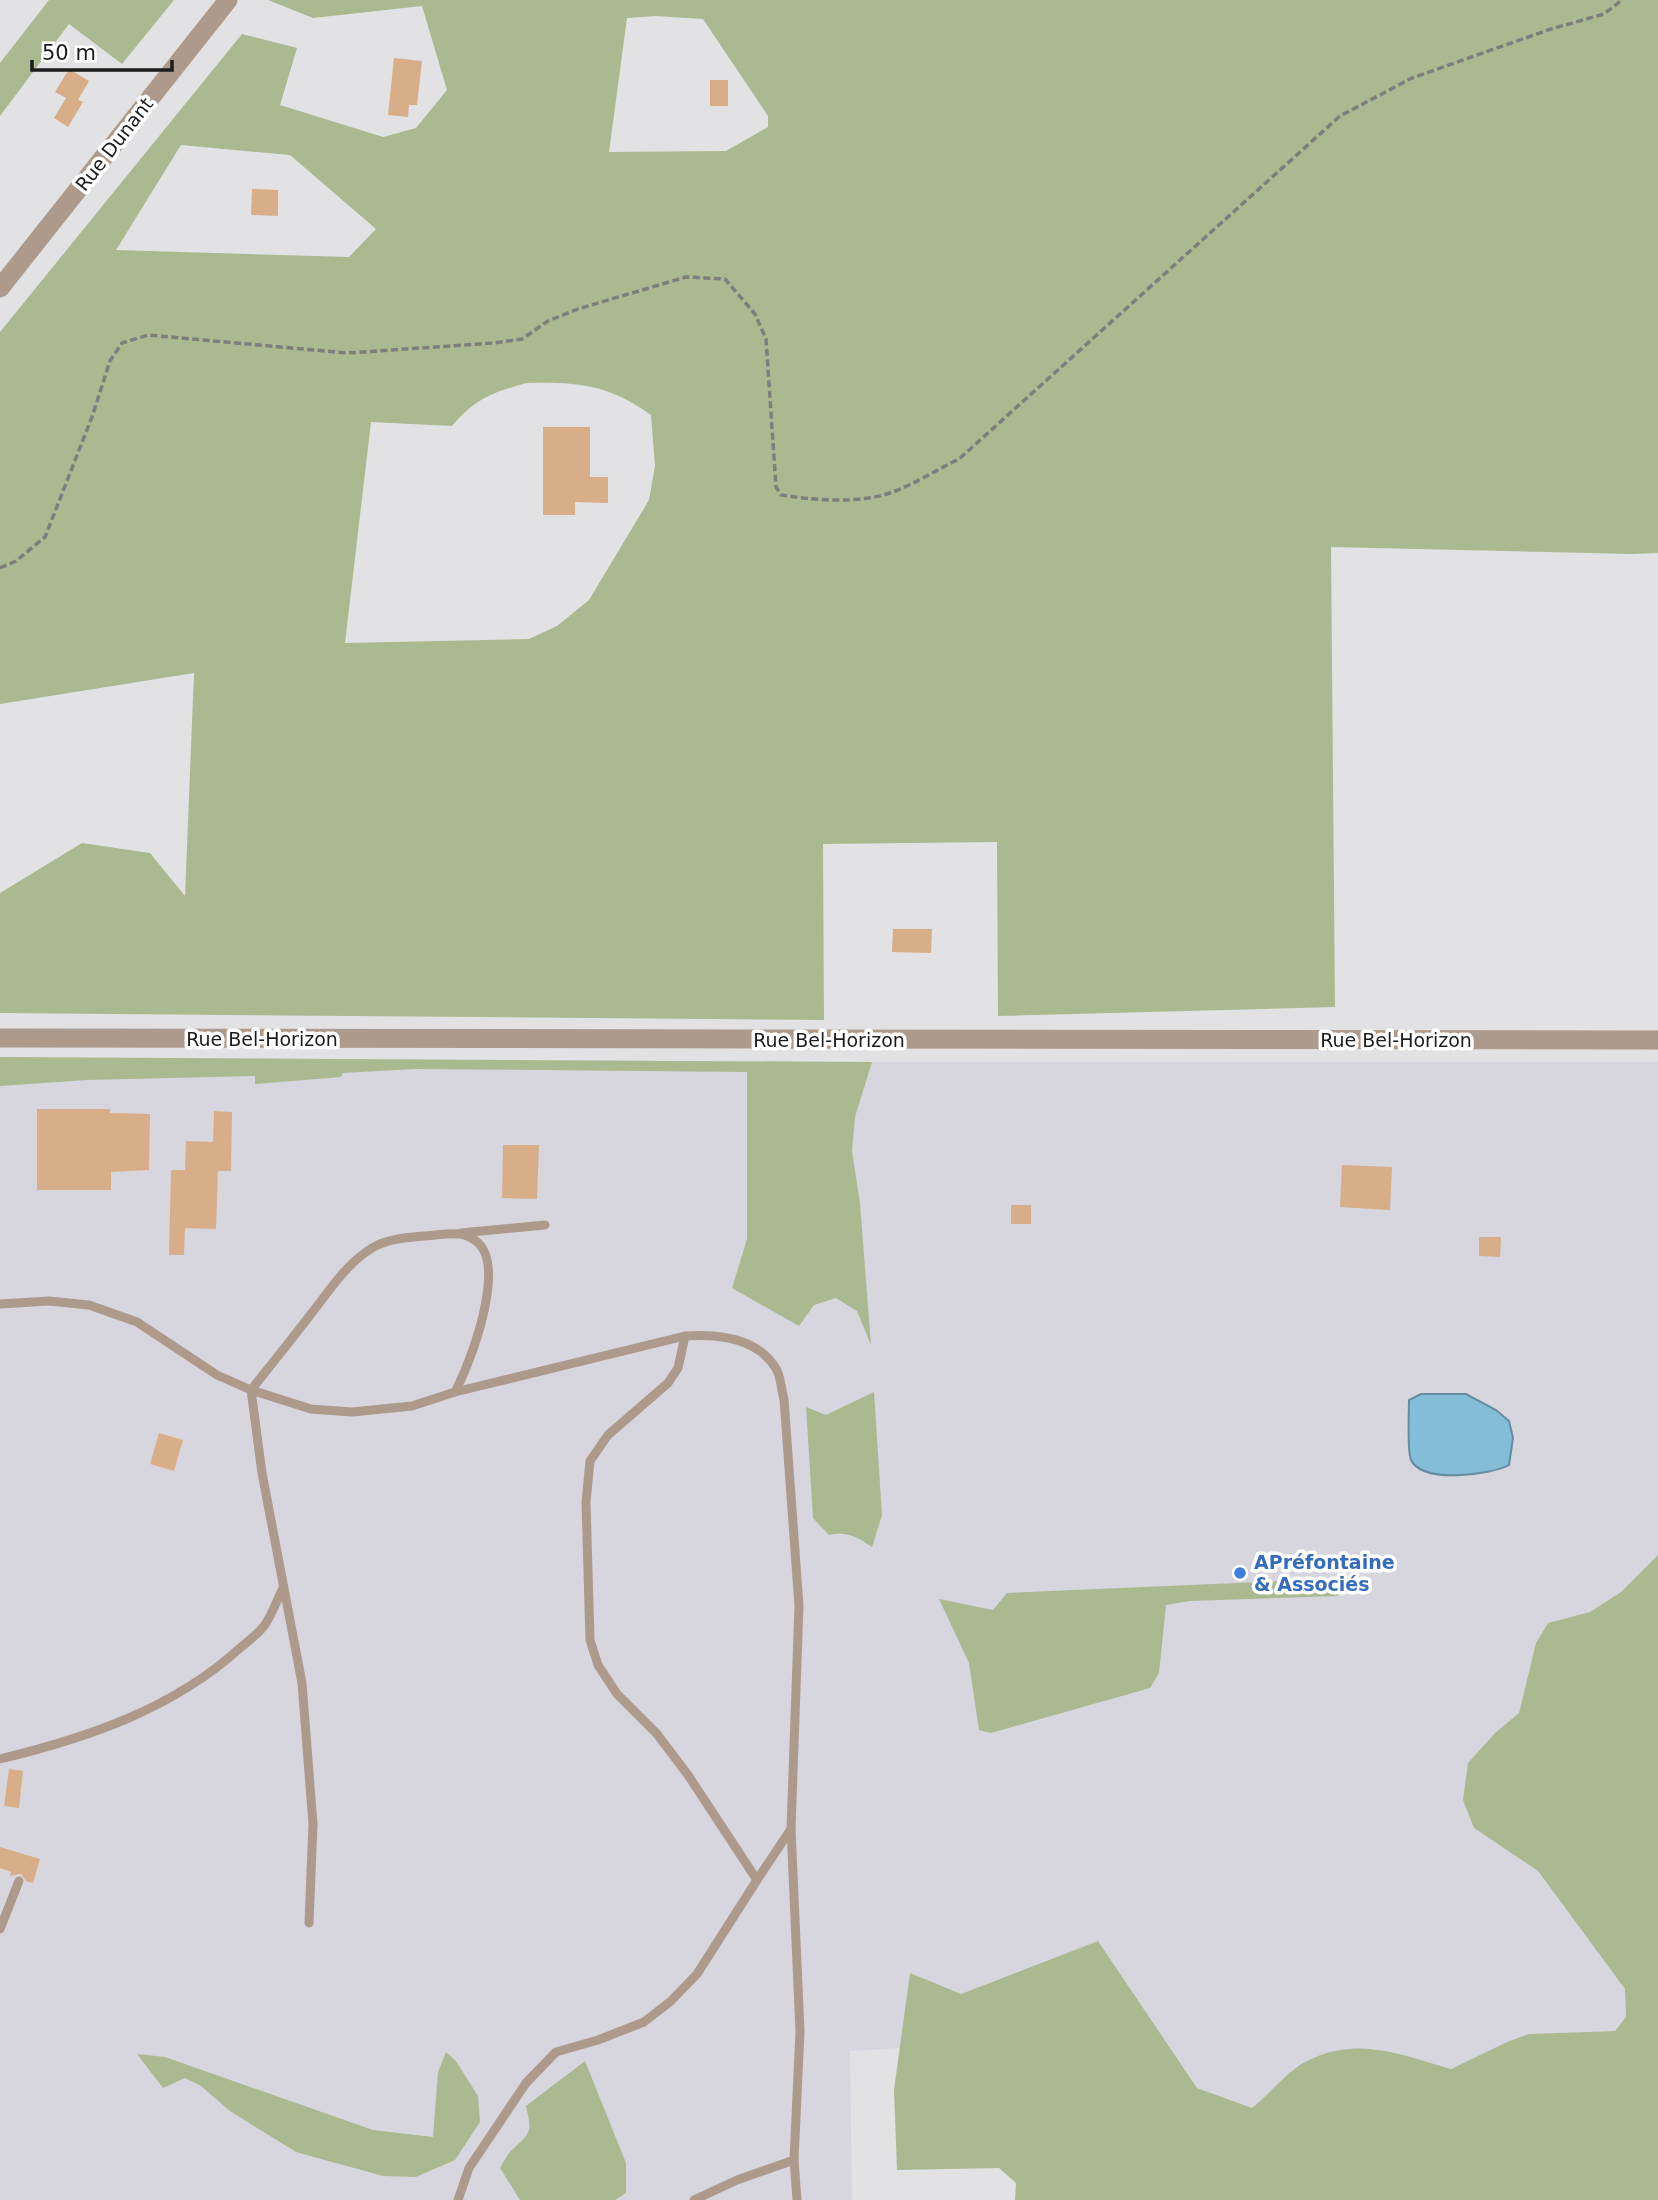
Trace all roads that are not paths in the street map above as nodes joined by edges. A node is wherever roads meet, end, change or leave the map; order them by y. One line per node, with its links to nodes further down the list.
1 (228, 0): 2 (street, Rue Dunant)
2 (0, 288)
3 (0, 1038): 4 (street, Rue Bel-Horizon)
4 (1658, 1040)
5 (545, 1225): 6 (lane)
6 (459, 1233): 9 (lane); 10 (lane)
7 (0, 1304): 9 (lane)
8 (685, 1336): 10 (lane); 13 (lane); 14 (lane)
9 (251, 1390): 10 (lane); 11 (lane)
10 (455, 1392)
11 (284, 1588): 12 (lane); 16 (lane)
12 (0, 1759)
13 (791, 1829): 14 (lane); 18 (lane)
14 (757, 1880): 19 (lane)
15 (19, 1881): 17 (lane)
16 (309, 1923)
17 (0, 1929)
18 (794, 2160): 20 (lane); 21 (lane)
19 (458, 2200)
20 (694, 2200)
21 (797, 2200)

